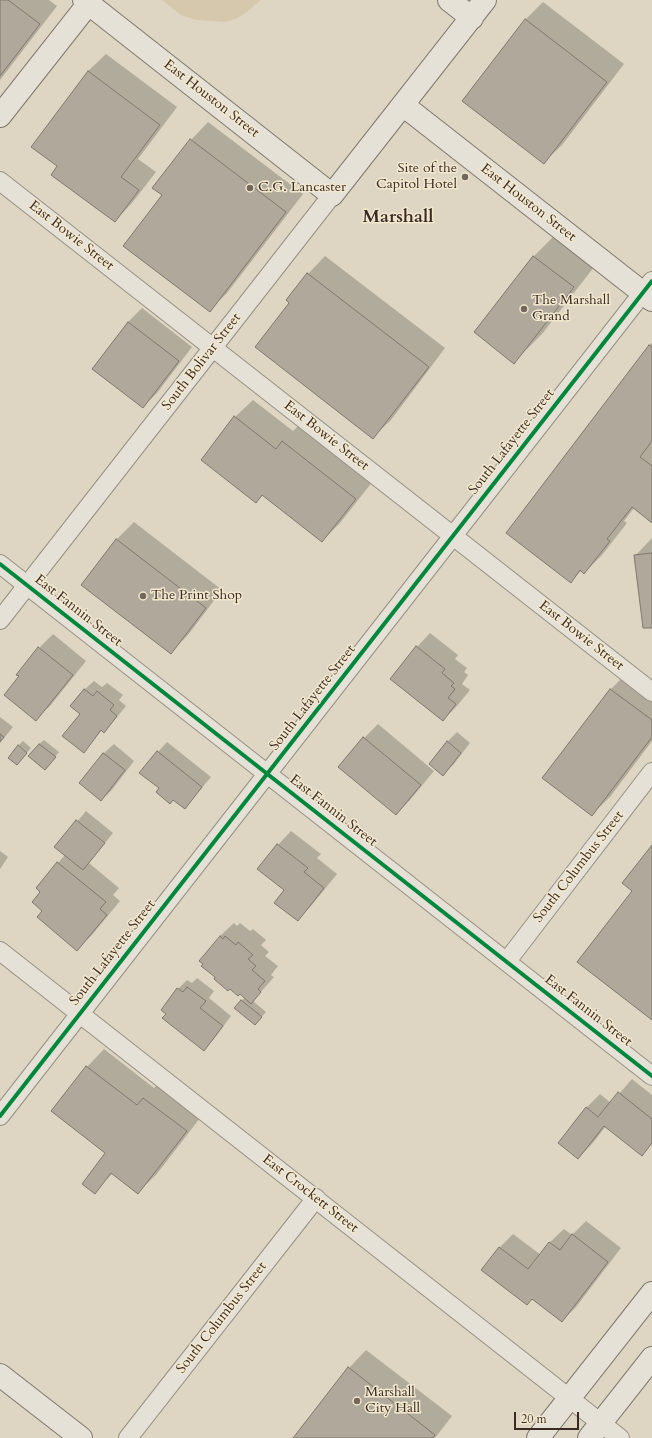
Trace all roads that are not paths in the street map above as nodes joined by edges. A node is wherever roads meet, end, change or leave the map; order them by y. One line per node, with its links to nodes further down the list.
1 (449, 0): 4 (main road)
2 (485, 0): 4 (main road, South Bolivar Street)
3 (86, 2): 6 (main road); 8 (main road, East Houston Street)
4 (472, 18): 5 (main road, South Bolivar Street)
5 (403, 105): 8 (main road, South Bolivar Street); 9 (main road, East Houston Street)
6 (0, 116)
7 (0, 180): 10 (street, East Bowie Street)
8 (332, 195): 10 (street, South Bolivar Street)
9 (649, 292): 11 (street, South Lafayette Street)
10 (213, 348): 11 (street, East Bowie Street); 13 (street, South Bolivar Street)
11 (453, 536): 15 (street, East Bowie Street); 17 (street, South Lafayette Street)
12 (0, 564): 13 (street, East Fannin Street)
13 (27, 585): 14 (street, South Bolivar Street); 17 (street, East Fannin Street)
14 (0, 620)
15 (652, 692)
16 (652, 772): 19 (street, South Columbus Street)
17 (267, 774): 19 (street, East Fannin Street); 20 (street, South Lafayette Street)
18 (0, 951): 20 (street, East Crockett Street)
19 (506, 961): 21 (street, East Fannin Street)
20 (80, 1014): 22 (street, South Lafayette Street); 23 (street, East Crockett Street)
21 (652, 1076)
22 (0, 1116)
23 (316, 1198): 27 (street, East Crockett Street); 30 (street, South Columbus Street)
24 (652, 1293): 27 (main road)
25 (652, 1358): 28 (main road)
26 (0, 1375): 29 (main road)
27 (569, 1397): 28 (street, East Crockett Street); 31 (main road)
28 (595, 1430): 32 (street, East Crockett Street)
29 (81, 1438)
30 (128, 1438)
31 (538, 1438)
32 (620, 1438)

